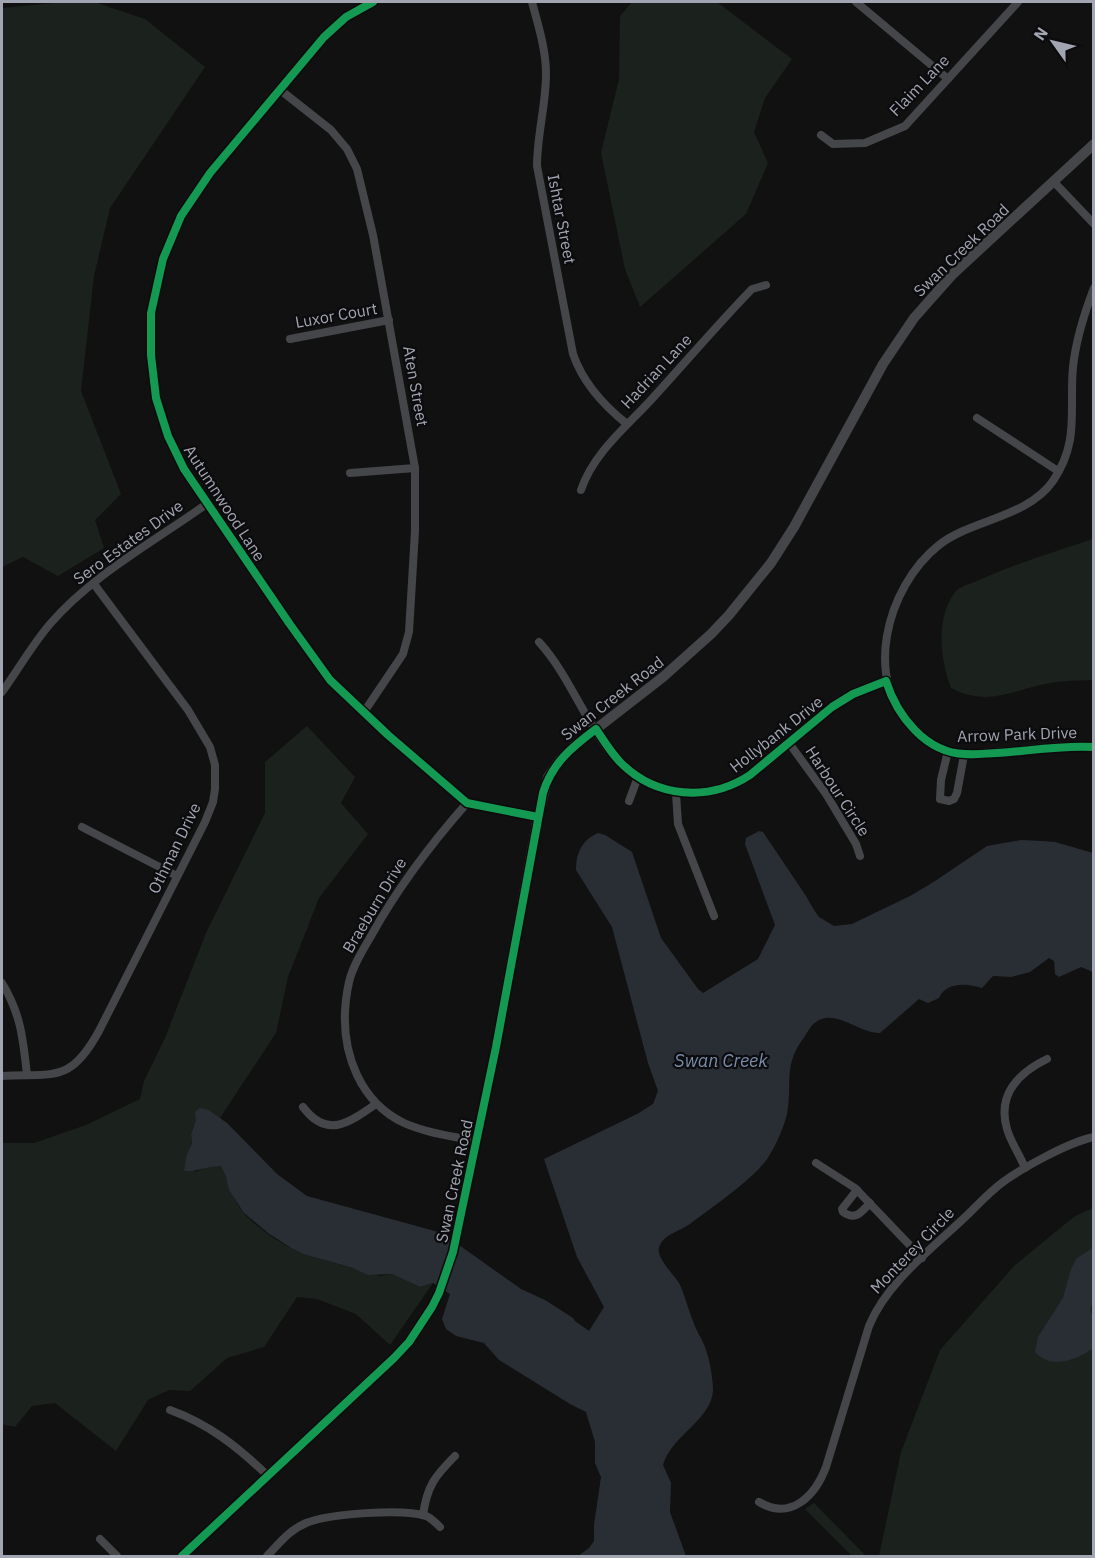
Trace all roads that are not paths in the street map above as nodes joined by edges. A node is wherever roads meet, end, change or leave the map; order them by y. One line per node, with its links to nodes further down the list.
1 (373, 2): 6 (street, Autumnwood Lane)
2 (532, 2): 16 (street, Ishtar Street)
3 (856, 2): 5 (street)
4 (1018, 2): 5 (street, Flaim Lane)
5 (948, 79): 7 (street, Flaim Lane)
6 (279, 89): 13 (street, Aten Street); 21 (street, Autumnwood Lane)
7 (821, 135)
8 (1094, 144): 9 (street, Swan Creek Road)
9 (1054, 182): 10 (street); 27 (street, Swan Creek Road)
10 (1094, 224)
11 (766, 285): 16 (street, Hadrian Lane)
12 (1094, 288): 18 (street, Arrow Park Drive)
13 (389, 320): 14 (street, Luxor Court); 17 (street, Aten Street)
14 (290, 339)
15 (977, 418): 18 (street)
16 (627, 424): 20 (street, Hadrian Lane)
17 (415, 468): 19 (street); 26 (street, Aten Street)
18 (1058, 471): 24 (street, Arrow Park Drive)
19 (350, 474)
20 (581, 490)
21 (208, 503): 22 (street, Sero Estates Drive); 26 (street, Autumnwood Lane)
22 (94, 584): 25 (street, Sero Estates Drive); 39 (street, Othman Drive)
23 (539, 642): 27 (street, Hollybank Drive)
24 (886, 681): 28 (street, Hollybank Drive); 30 (street, Arrow Park Drive)
25 (3, 687)
26 (364, 712): 35 (street, Autumnwood Lane)
27 (596, 729): 32 (street, Hollybank Drive); 36 (street, Swan Creek Road)
28 (789, 743): 33 (street, Hollybank Drive); 38 (street, Harbour Circle)
29 (1094, 747): 31 (street, Arrow Park Drive)
30 (948, 752): 31 (street, Arrow Park Drive); 31 (street)
31 (964, 754)
32 (638, 777): 33 (street, Hollybank Drive); 34 (street)
33 (676, 793): 40 (street)
34 (629, 801)
35 (467, 803): 36 (street, Autumnwood Lane); 45 (street, Braeburn Drive)
36 (538, 817): 48 (street, Swan Creek Road)
37 (82, 827): 39 (street)
38 (860, 856)
39 (177, 876): 43 (street, Othman Drive)
40 (714, 916)
41 (2, 983): 43 (street)
42 (1047, 1059): 50 (street)
43 (27, 1075): 44 (street, Othman Drive)
44 (2, 1076)
45 (376, 1104): 46 (street); 48 (street, Braeburn Drive)
46 (303, 1107)
47 (1094, 1137): 50 (street, Monterey Circle)
48 (475, 1141): 56 (street, Swan Creek Road)
49 (816, 1163): 51 (street)
50 (1025, 1168): 53 (street, Monterey Circle)
51 (857, 1190): 52 (street); 52 (street)
52 (870, 1203): 53 (street)
53 (922, 1258): 57 (street, Monterey Circle)
54 (170, 1410): 56 (street)
55 (455, 1456): 58 (street)
56 (268, 1476): 62 (street, Swan Creek Road)
57 (759, 1502)
58 (423, 1515): 59 (street); 63 (street)
59 (440, 1527)
60 (100, 1539): 61 (street)
61 (117, 1557)
62 (182, 1557)
63 (267, 1557)

